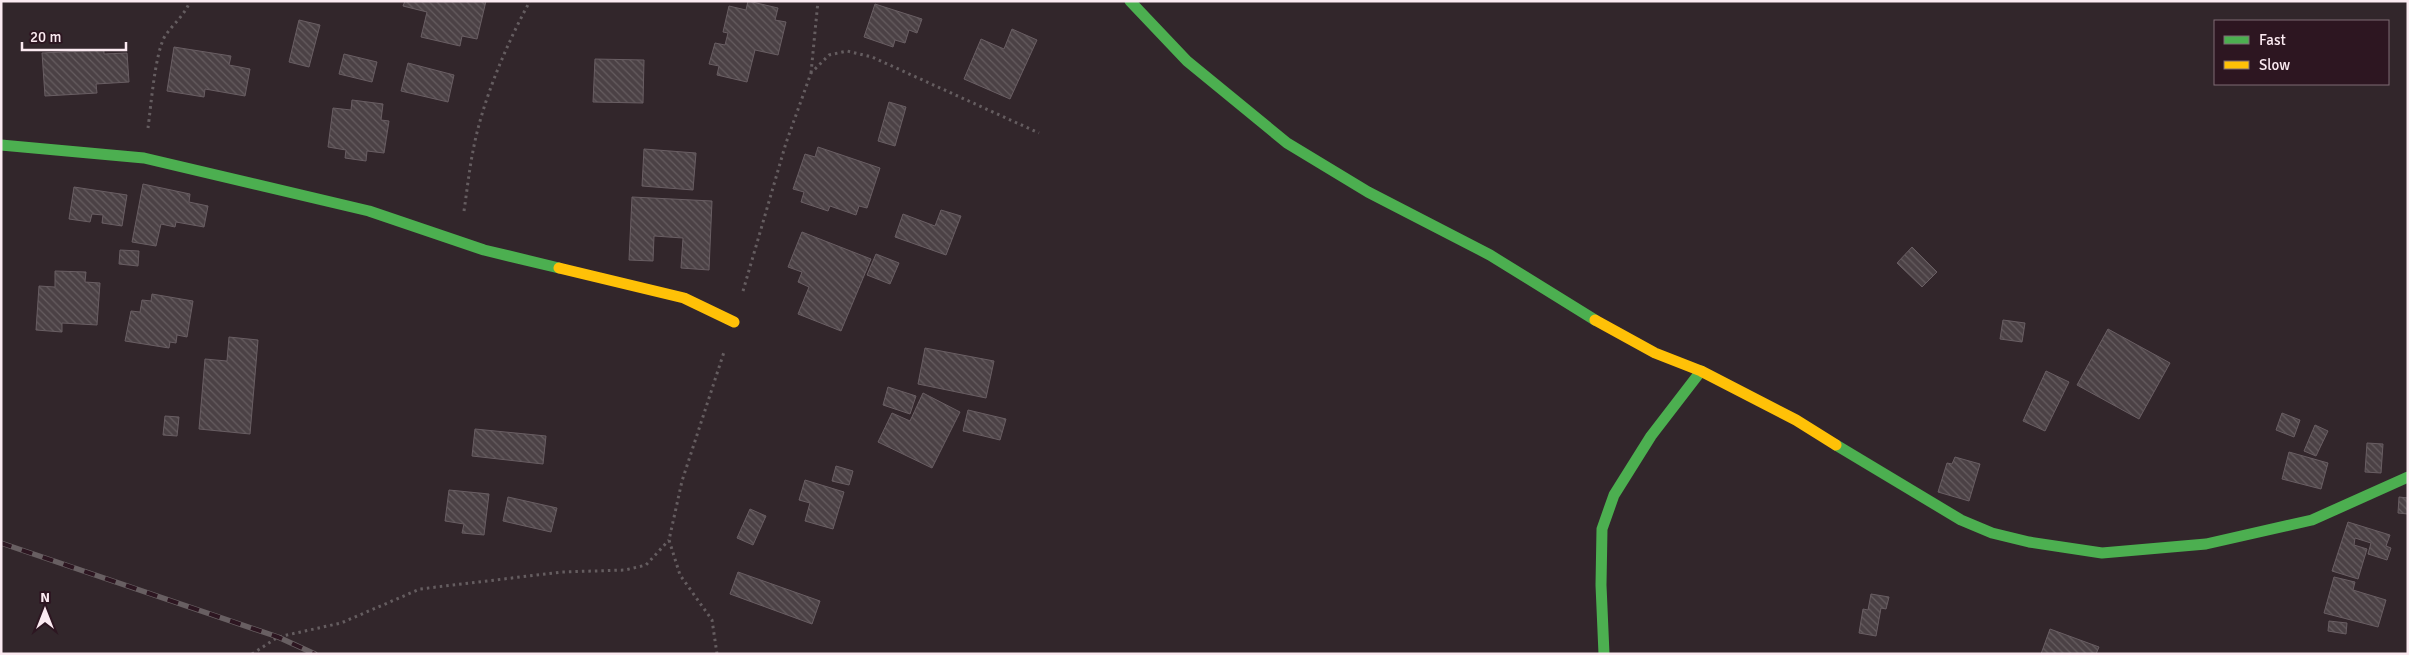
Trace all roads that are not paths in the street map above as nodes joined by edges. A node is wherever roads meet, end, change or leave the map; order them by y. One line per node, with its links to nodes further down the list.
1 (1130, 1): 4 (street)
2 (1, 145): 3 (street)
3 (734, 322)
4 (1701, 371): 5 (street); 6 (street)
5 (2408, 477)
6 (1604, 654)

